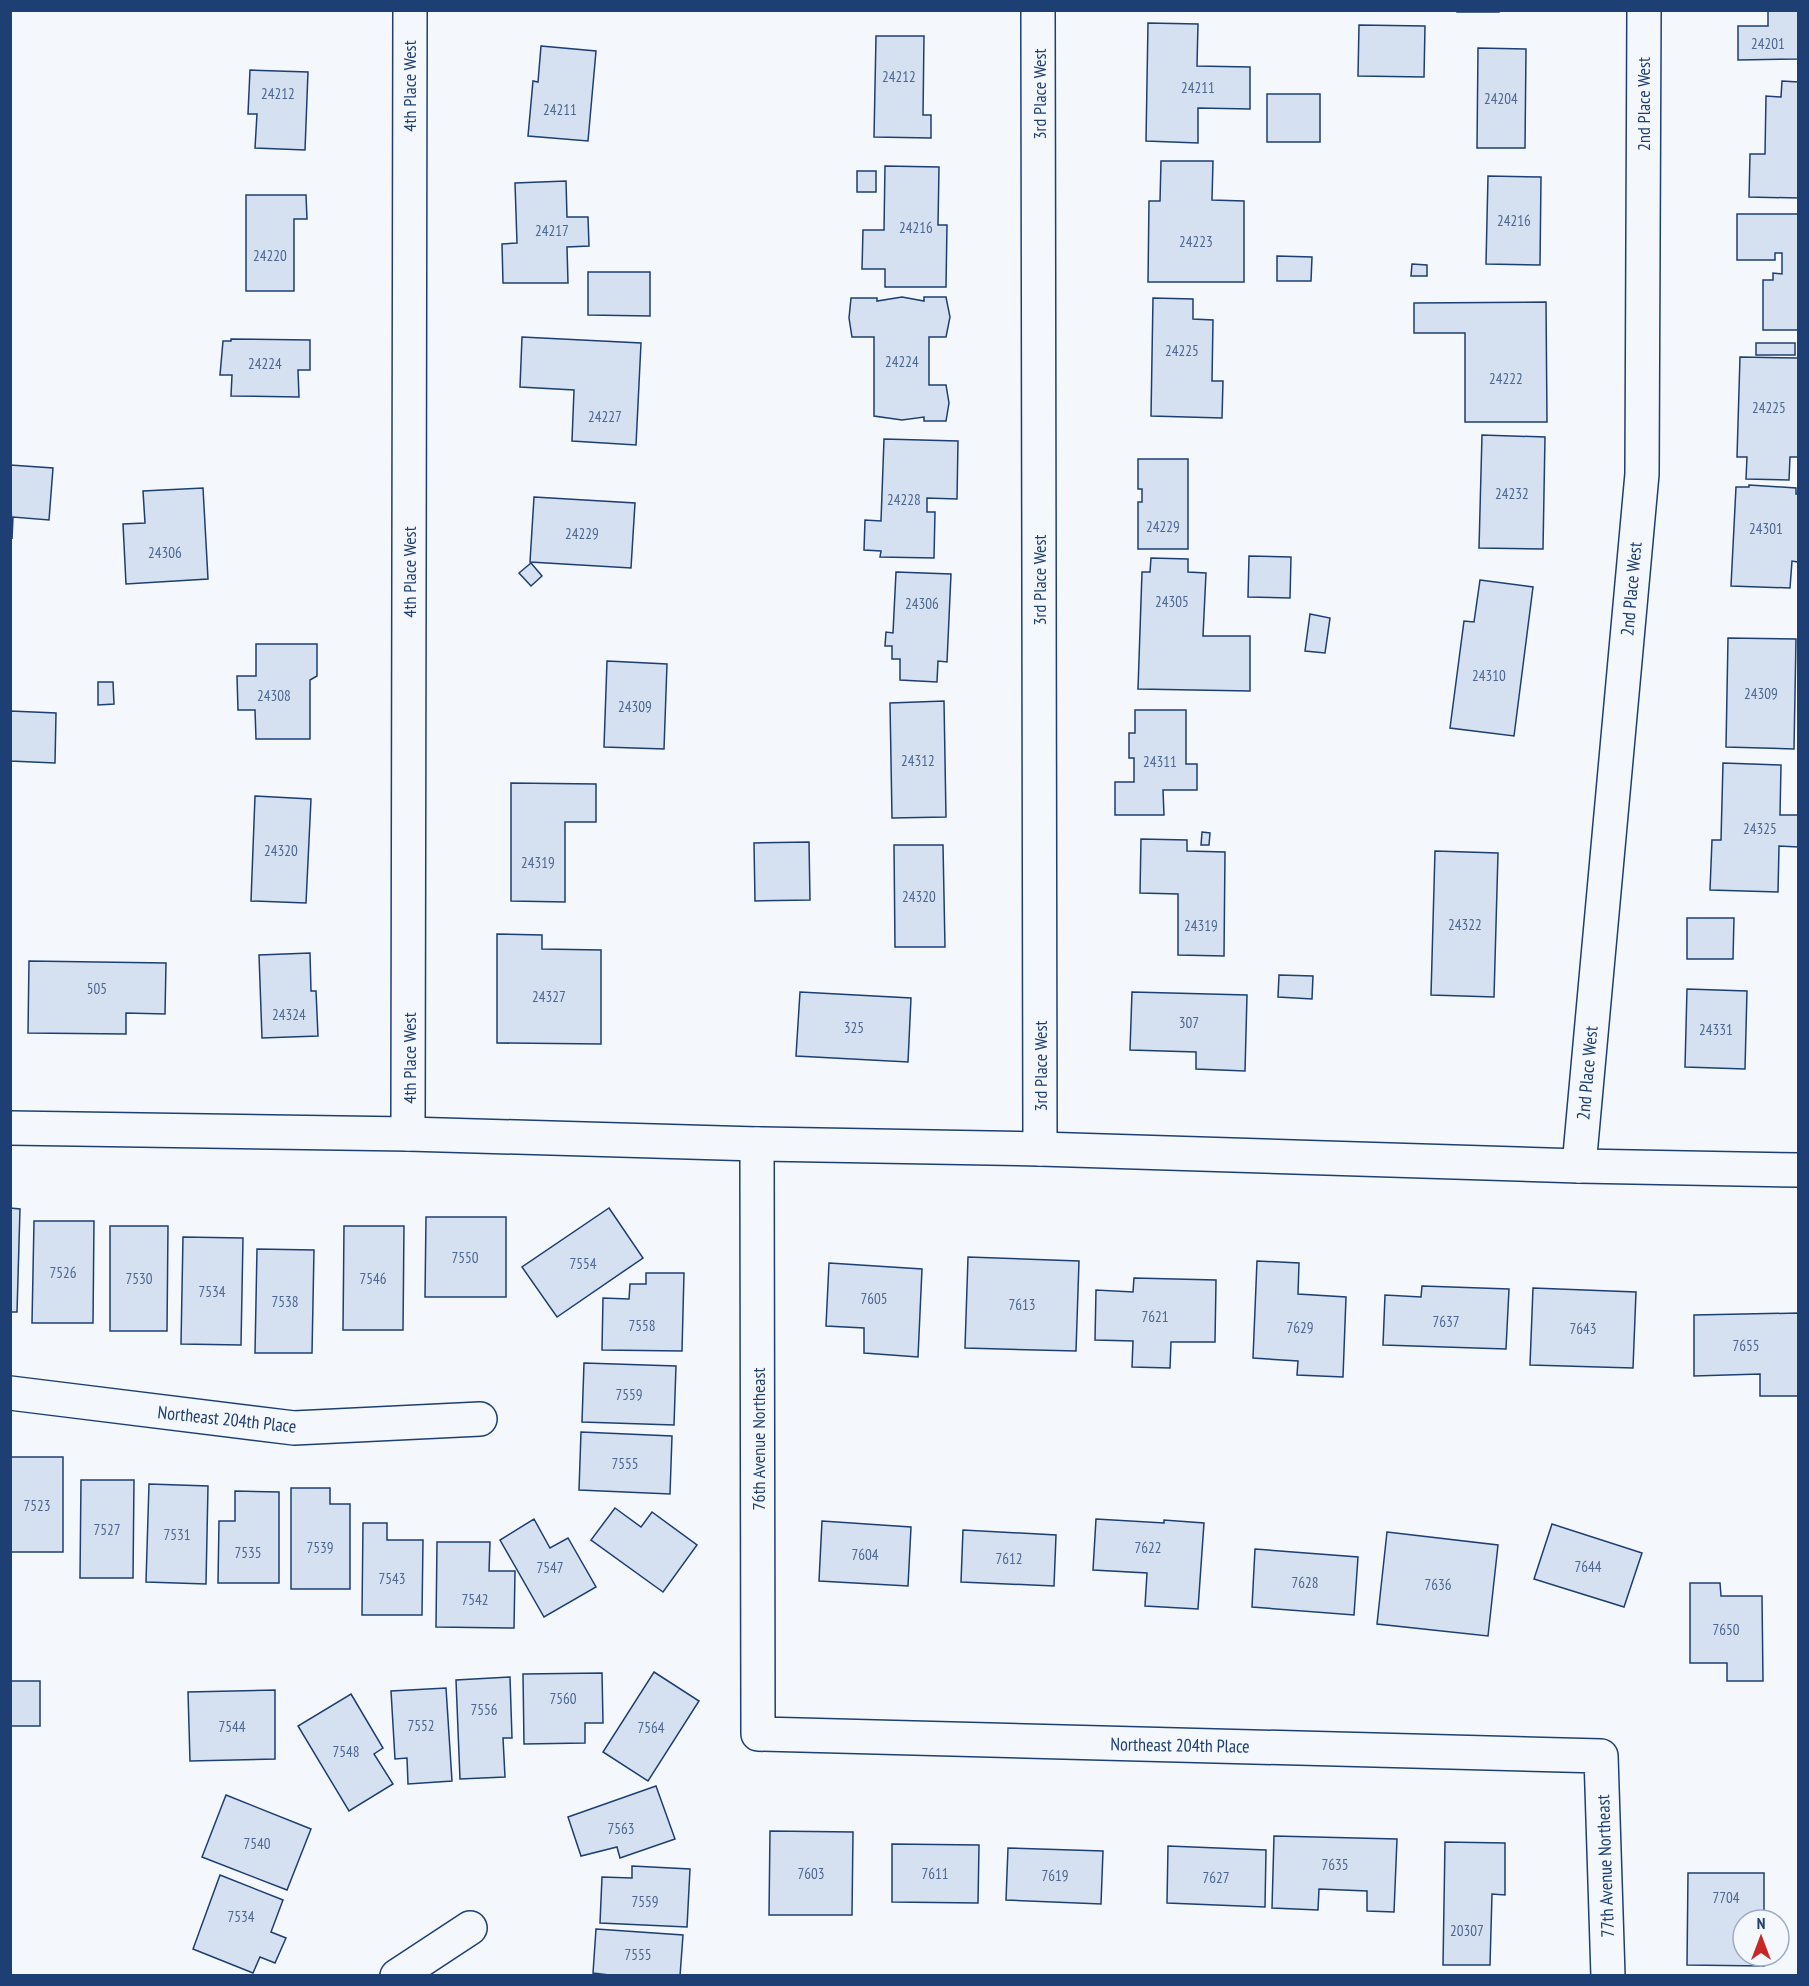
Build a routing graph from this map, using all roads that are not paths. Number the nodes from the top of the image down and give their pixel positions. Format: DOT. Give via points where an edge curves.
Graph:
graph roads {
  1 [pos="410,10"];
  2 [pos="1038,10"];
  3 [pos="1644,10"];
  4 [pos="10,1128"];
  5 [pos="408,1134"];
  6 [pos="757,1144"];
  7 [pos="1040,1149"];
  8 [pos="1579,1166"];
  9 [pos="1798,1170"];
  10 [pos="10,1393"];
  11 [pos="480,1419"];
  12 [pos="759,1734"];
  13 [pos="1601,1756"];
  14 [pos="470,1928"];
  15 [pos="397,1976"];
  16 [pos="1608,1976"];
  1 -- 5 [label="street, 4th Place West"];
  2 -- 7 [label="street, 3rd Place West"];
  3 -- 8 [label="street, 2nd Place West" via="1642,474"];
  4 -- 5 [label="street"];
  5 -- 6 [label="street"];
  6 -- 7 [label="street"];
  6 -- 12 [label="street, 76th Avenue Northeast"];
  7 -- 8 [label="street"];
  8 -- 9 [label="street"];
  10 -- 11 [label="street, Northeast 204th Place" via="294,1428"];
  12 -- 13 [label="street, Northeast 204th Place"];
  13 -- 16 [label="street, 77th Avenue Northeast"];
  14 -- 15 [label="street"];
}
